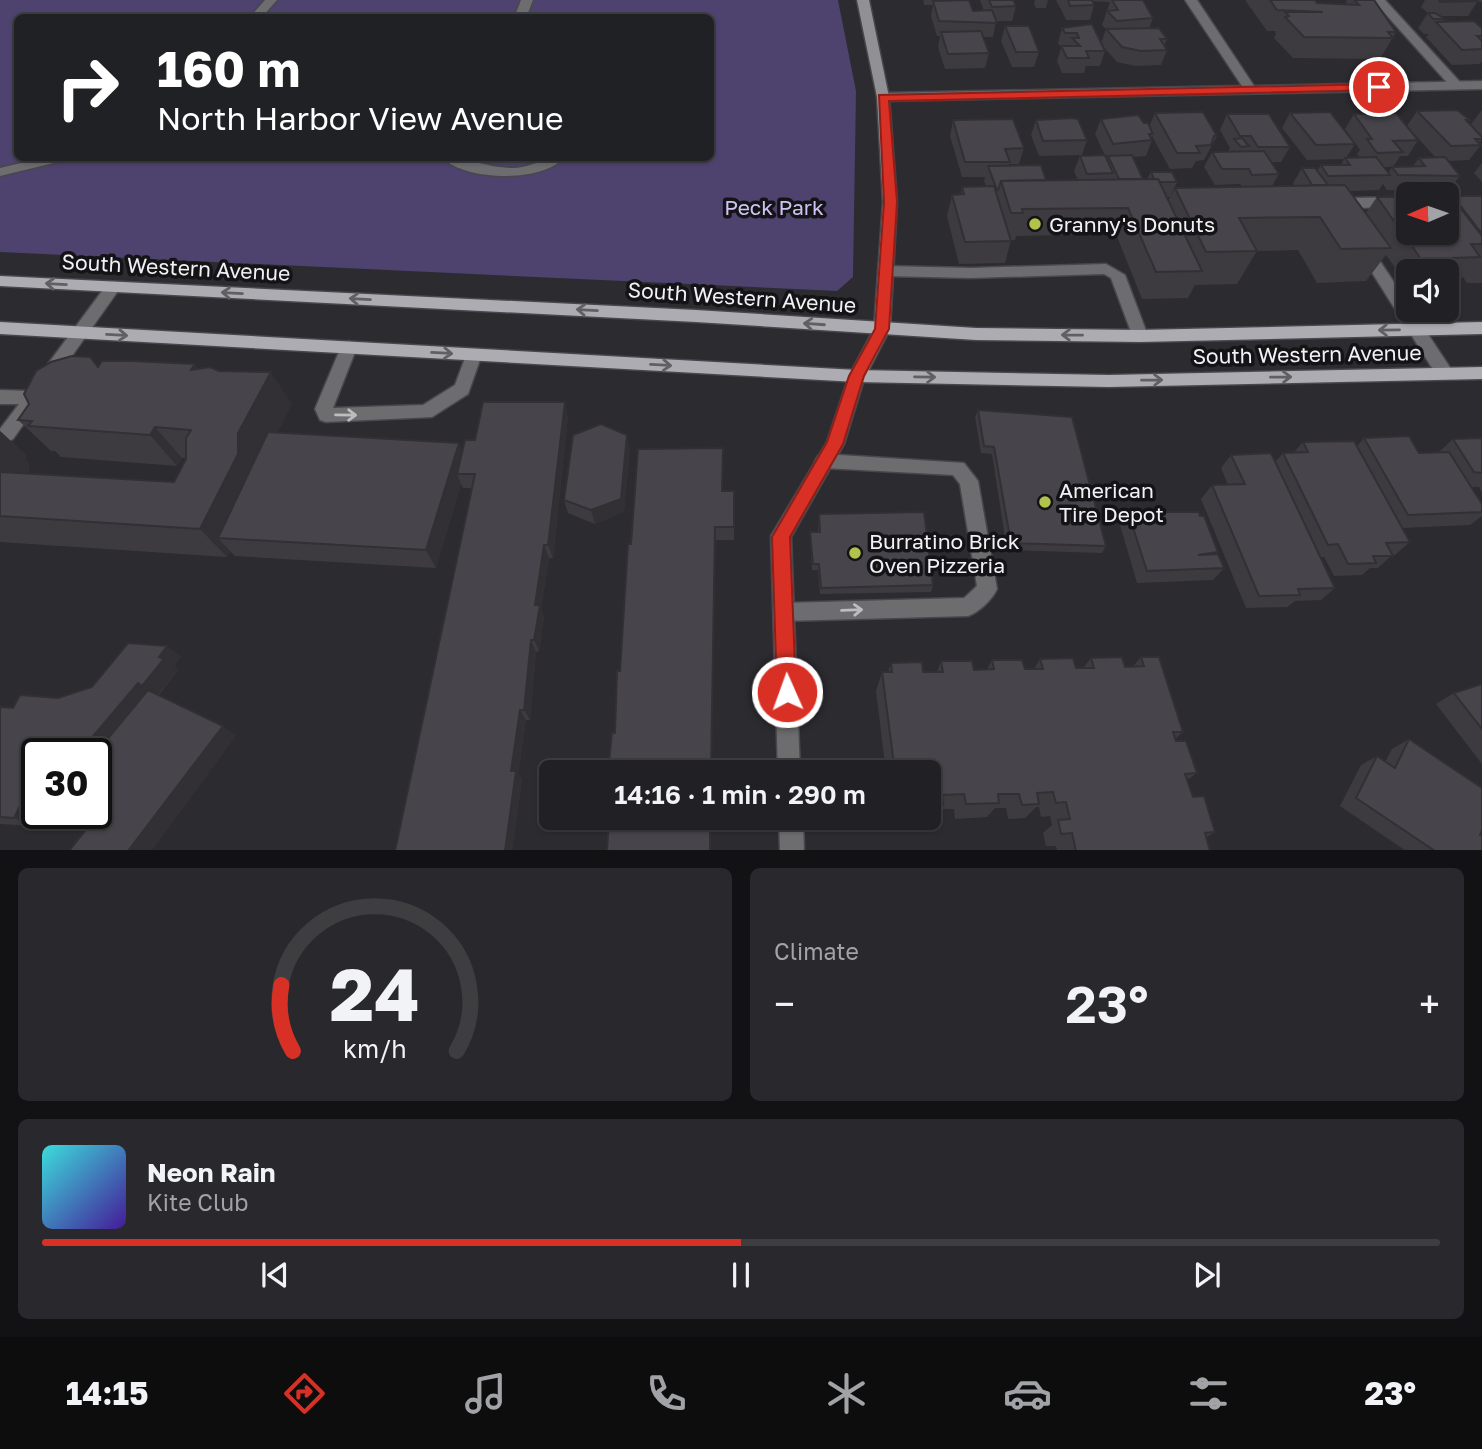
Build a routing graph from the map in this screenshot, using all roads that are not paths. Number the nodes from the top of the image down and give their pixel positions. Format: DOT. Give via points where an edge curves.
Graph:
graph roads {
  1 [pos="863,0"];
  2 [pos="1191,0"];
  3 [pos="1379,0"];
  4 [pos="1456,85"];
  5 [pos="1482,85"];
  6 [pos="1251,90"];
  7 [pos="883,97"];
  8 [pos="45,161"];
  9 [pos="459,161"];
  10 [pos="552,161"];
  11 [pos="0,172"];
  12 [pos="1396,202"];
  13 [pos="886,271"];
  14 [pos="0,281"];
  15 [pos="113,287"];
  16 [pos="0,328"];
  17 [pos="1482,328"];
  18 [pos="882,329"];
  19 [pos="1419,329"];
  20 [pos="81,333"];
  21 [pos="1140,336"];
  22 [pos="349,347"];
  23 [pos="474,354"];
  24 [pos="1482,373"];
  25 [pos="1445,374"];
  26 [pos="857,376"];
  27 [pos="0,397"];
  28 [pos="33,398"];
  29 [pos="4,436"];
  30 [pos="824,461"];
  31 [pos="784,612"];
  32 [pos="789,760"];
  33 [pos="791,830"];
  34 [pos="792,850"];
  1 -- 7 [label="main road"];
  2 -- 6 [label="street"];
  3 -- 4 [label="street"];
  4 -- 5 [label="street"];
  4 -- 6 [label="street"];
  6 -- 7 [label="street"];
  7 -- 13 [label="main road" via="890,202"];
  8 -- 11 [label="street"];
  9 -- 10 [label="street" via="500,174"];
  12 -- 19 [label="street" via="1350,203 1341,208 1341,215"];
  13 -- 18 [label="main road"];
  13 -- 21 [label="street" via="971,274 1106,269 1117,275"];
  15 -- 14 [label="main road, South Western Avenue, one-way"];
  18 -- 15 [label="main road, South Western Avenue, one-way"];
  15 -- 20 [label="street"];
  16 -- 20 [label="main road, South Western Avenue"];
  17 -- 19 [label="main road, South Western Avenue"];
  21 -- 18 [label="main road, South Western Avenue, one-way"];
  18 -- 26 [label="main road"];
  19 -- 21 [label="main road, South Western Avenue, one-way"];
  19 -- 25 [label="street"];
  20 -- 22 [label="main road, South Western Avenue, one-way"];
  20 -- 28 [label="street"];
  22 -- 23 [label="main road, South Western Avenue, one-way"];
  22 -- 23 [label="street, one-way" via="324,409 326,415 426,412 462,389"];
  23 -- 26 [label="main road, South Western Avenue, one-way"];
  24 -- 25 [label="main road, South Western Avenue"];
  26 -- 25 [label="main road, South Western Avenue, one-way" via="1109,381"];
  26 -- 30 [label="street" via="835,444"];
  27 -- 28 [label="street"];
  28 -- 29 [label="street"];
  30 -- 31 [label="street" via="781,537"];
  31 -- 30 [label="street, one-way" via="968,607 988,589 969,481 958,468"];
  31 -- 32 [label="street"];
  33 -- 34 [label="street"];
}
